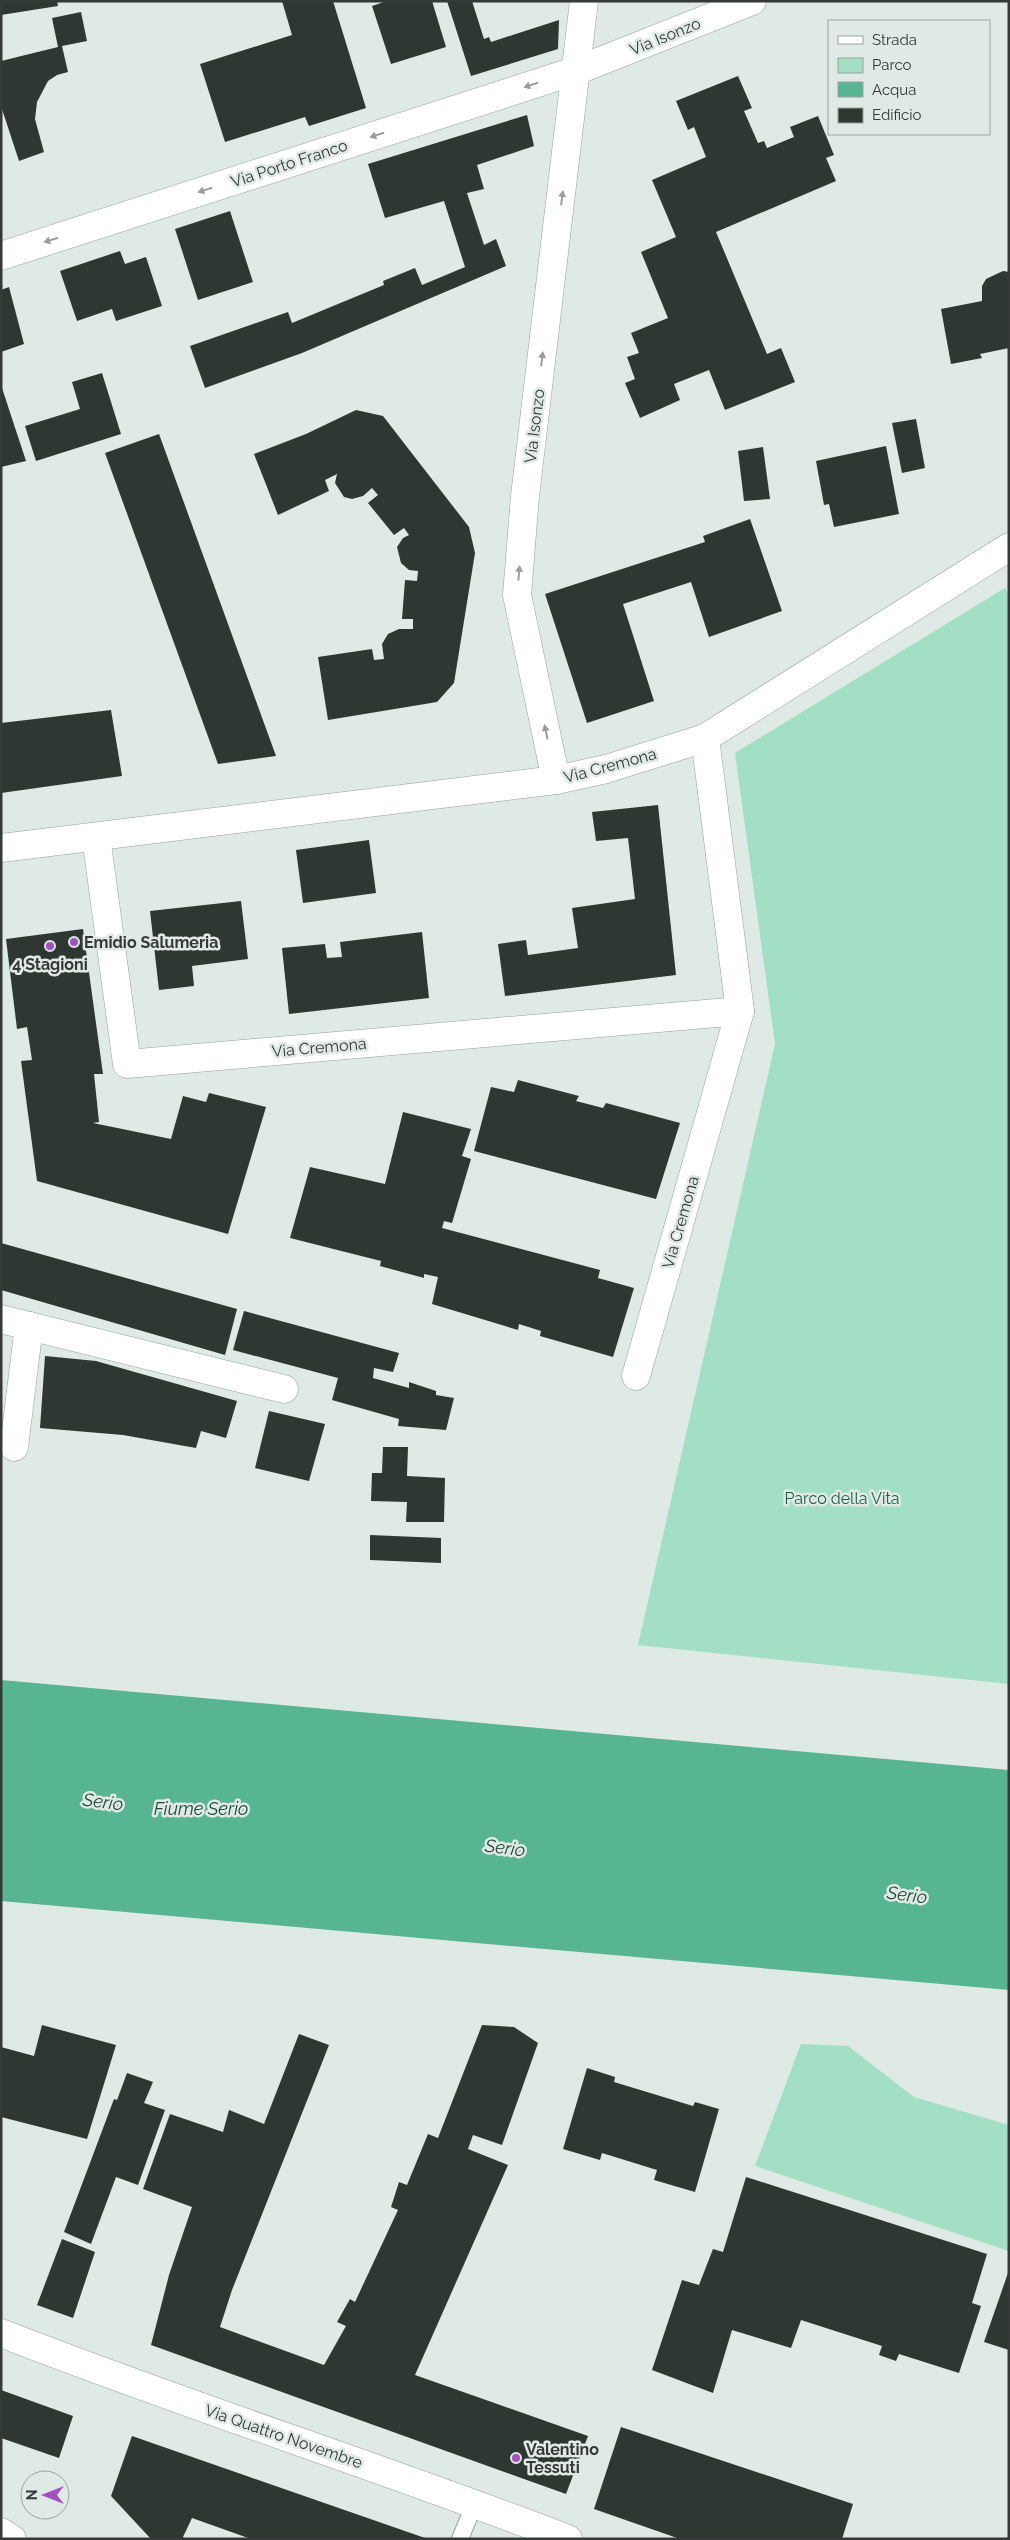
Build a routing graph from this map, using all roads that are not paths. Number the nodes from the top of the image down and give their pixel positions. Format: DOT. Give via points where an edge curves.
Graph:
graph roads {
  1 [pos="584,1"];
  2 [pos="752,1"];
  3 [pos="578,70"];
  4 [pos="1,256"];
  5 [pos="1009,547"];
  6 [pos="705,738"];
  7 [pos="556,780"];
  8 [pos="96,837"];
  9 [pos="1,848"];
  10 [pos="740,1011"];
  11 [pos="1,1319"];
  12 [pos="29,1326"];
  13 [pos="636,1376"];
  14 [pos="284,1389"];
  15 [pos="14,1447"];
  16 [pos="1,2333"];
  17 [pos="475,2503"];
  18 [pos="1,2532"];
  19 [pos="12,2539"];
  20 [pos="460,2539"];
  21 [pos="568,2539"];
  1 -- 3 [label="street, Via Isonzo"];
  2 -- 3 [label="street, Via Isonzo"];
  3 -- 4 [label="street, Via Porto Franco, one-way"];
  7 -- 3 [label="street, Via Isonzo, one-way" via="517,595 526,486"];
  5 -- 6 [label="street, Via Cremona"];
  6 -- 7 [label="street, Via Cremona" via="606,769"];
  6 -- 10 [label="street, Via Cremona"];
  7 -- 8 [label="street, Via Cremona"];
  8 -- 9 [label="street, Via Cremona"];
  8 -- 10 [label="street, Via Cremona" via="127,1064"];
  10 -- 13 [label="street, Via Cremona"];
  11 -- 12 [label="street"];
  12 -- 14 [label="street"];
  12 -- 15 [label="street"];
  16 -- 17 [label="street, Via Quattro Novembre" via="109,2375"];
  17 -- 20 [label="lane"];
  17 -- 21 [label="street, Via Quattro Novembre"];
  18 -- 19 [label="street"];
}
